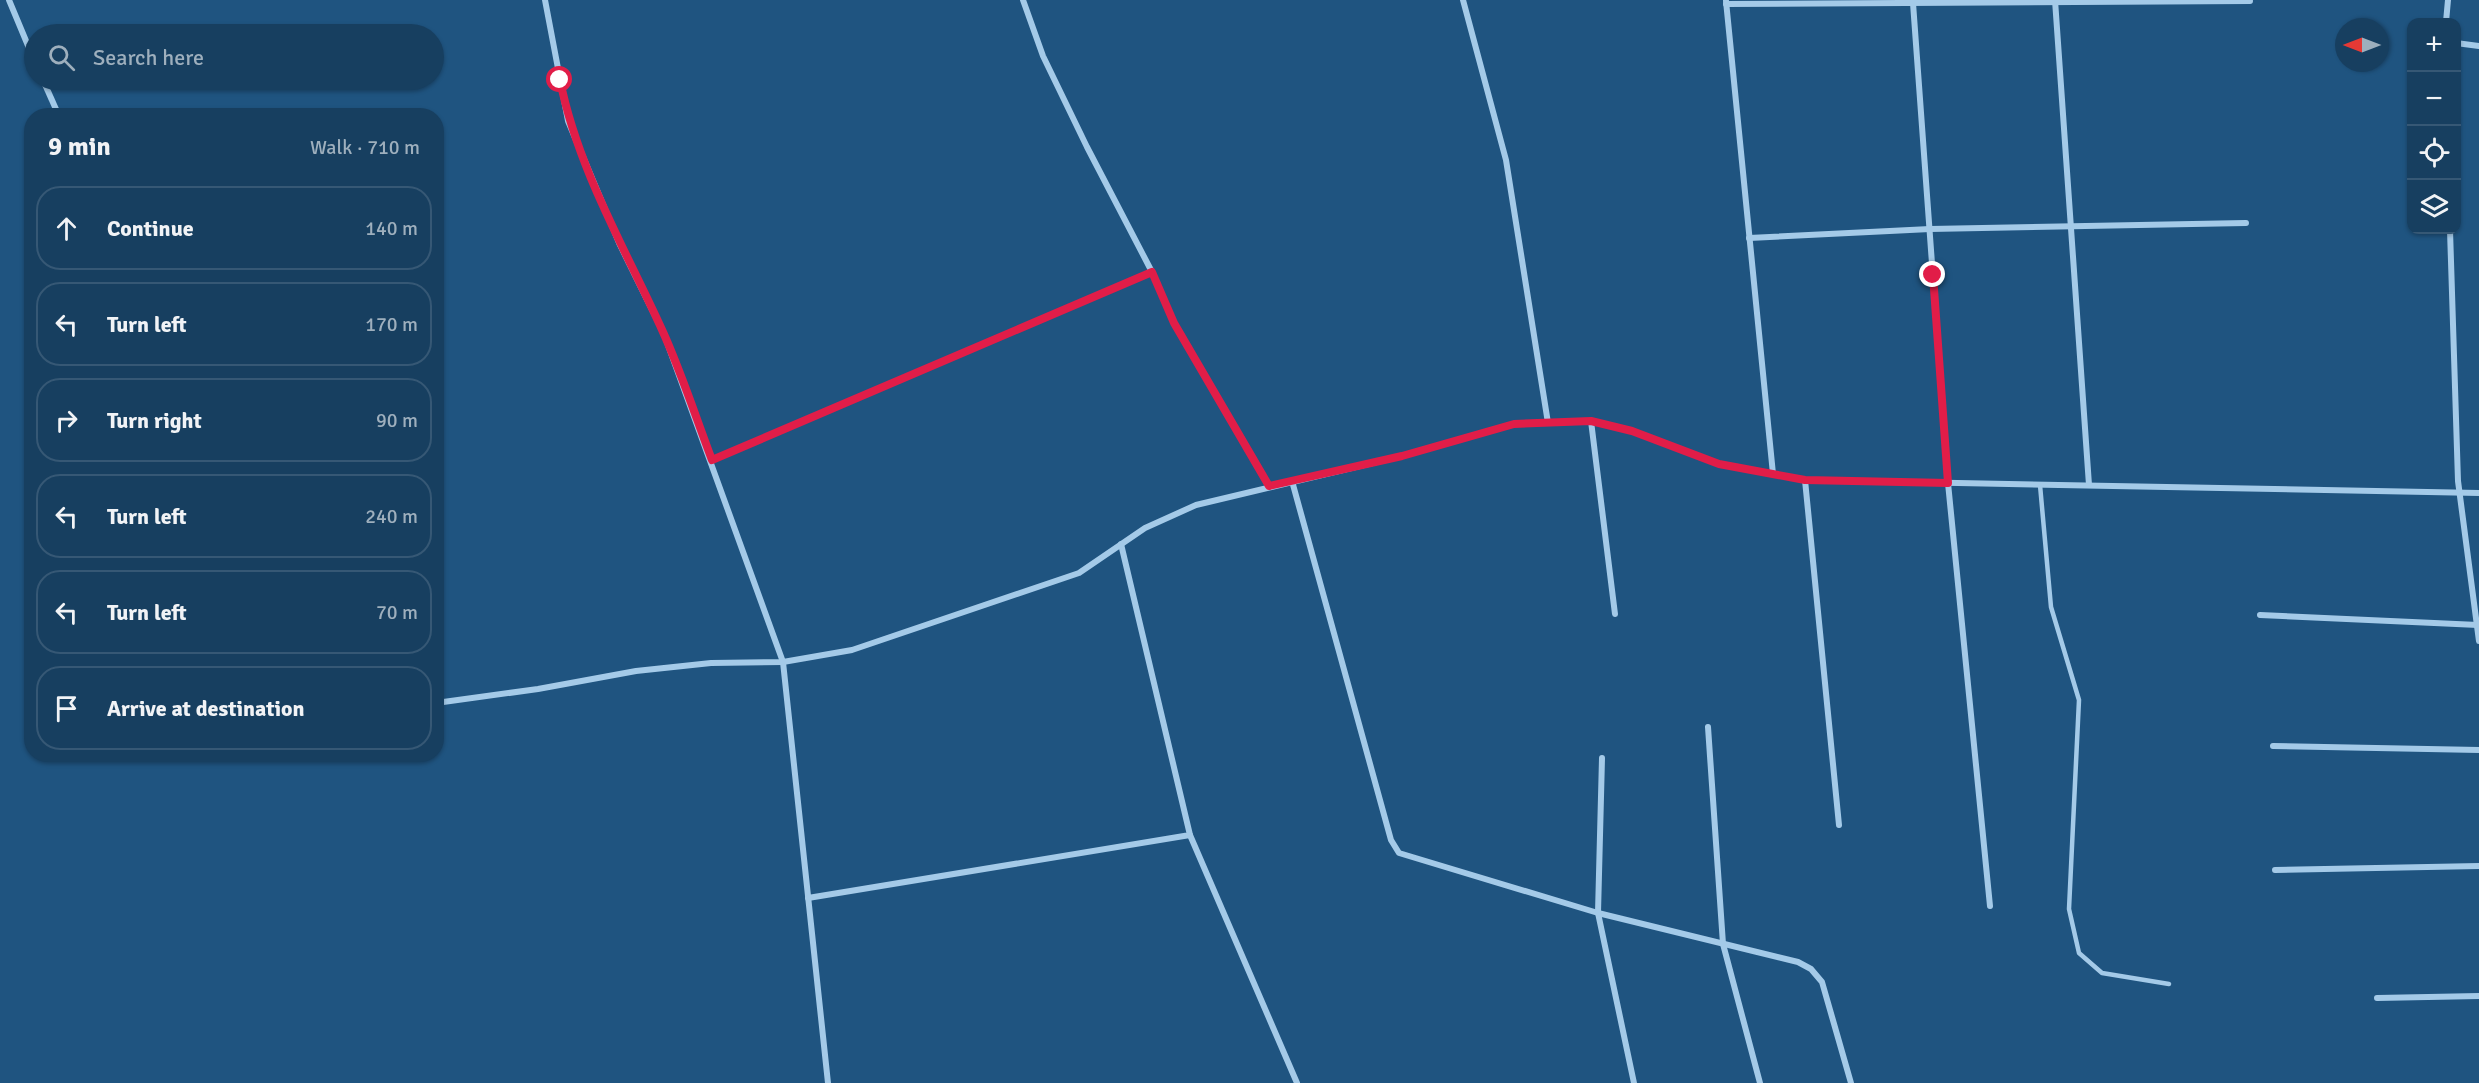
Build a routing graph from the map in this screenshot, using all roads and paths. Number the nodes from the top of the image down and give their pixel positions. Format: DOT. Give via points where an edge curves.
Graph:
graph roads {
  1 [pos="9,0"];
  2 [pos="544,0"];
  3 [pos="1023,0"];
  4 [pos="1463,0"];
  5 [pos="2448,0"];
  6 [pos="2055,1"];
  7 [pos="2250,1"];
  8 [pos="1726,2"];
  9 [pos="1913,3"];
  10 [pos="2446,18"];
  11 [pos="24,36"];
  12 [pos="2461,44"];
  13 [pos="2479,46"];
  14 [pos="47,90"];
  15 [pos="55,108"];
  16 [pos="2246,223"];
  17 [pos="2071,224"];
  18 [pos="1930,229"];
  19 [pos="2450,234"];
  20 [pos="1749,238"];
  21 [pos="1152,272"];
  22 [pos="1591,421"];
  23 [pos="1548,423"];
  24 [pos="712,460"];
  25 [pos="1773,474"];
  26 [pos="1805,480"];
  27 [pos="1292,481"];
  28 [pos="1948,483"];
  29 [pos="2040,485"];
  30 [pos="1269,486"];
  31 [pos="2089,486"];
  32 [pos="2460,493"];
  33 [pos="2479,493"];
  34 [pos="1121,544"];
  35 [pos="1614,614"];
  36 [pos="2260,615"];
  37 [pos="2478,625"];
  38 [pos="2479,641"];
  39 [pos="783,662"];
  40 [pos="444,702"];
  41 [pos="1708,727"];
  42 [pos="2273,746"];
  43 [pos="2479,750"];
  44 [pos="1602,758"];
  45 [pos="1839,825"];
  46 [pos="1190,835"];
  47 [pos="2479,866"];
  48 [pos="2275,870"];
  49 [pos="808,898"];
  50 [pos="1990,906"];
  51 [pos="1598,913"];
  52 [pos="1723,944"];
  53 [pos="2169,984"];
  54 [pos="2479,996"];
  55 [pos="2377,998"];
  56 [pos="828,1083"];
  57 [pos="1297,1083"];
  58 [pos="1634,1083"];
  59 [pos="1760,1083"];
  60 [pos="1851,1083"];
  1 -- 11 [label="street"];
  2 -- 24 [label="street" via="568,121 620,245 664,334"];
  3 -- 21 [label="street" via="1053,76"];
  4 -- 23 [label="street" via="1506,160"];
  5 -- 10 [label="street"];
  6 -- 7 [label="street"];
  6 -- 9 [label="street"];
  6 -- 17 [label="street"];
  8 -- 9 [label="street"];
  8 -- 20 [label="street"];
  9 -- 18 [label="street"];
  12 -- 13 [label="street"];
  14 -- 15 [label="street"];
  16 -- 17 [label="street"];
  17 -- 18 [label="street"];
  17 -- 31 [label="street"];
  18 -- 20 [label="street"];
  18 -- 28 [label="street"];
  19 -- 32 [label="street"];
  20 -- 25 [label="street"];
  21 -- 24 [label="street"];
  21 -- 30 [label="street" via="1174,323"];
  22 -- 23 [label="street"];
  22 -- 25 [label="street" via="1632,431 1719,464"];
  22 -- 35 [label="street"];
  23 -- 27 [label="street" via="1514,424 1402,456"];
  24 -- 39 [label="street"];
  25 -- 26 [label="street"];
  26 -- 28 [label="street"];
  26 -- 45 [label="street"];
  27 -- 30 [label="street"];
  27 -- 51 [label="street" via="1391,840 1399,853"];
  28 -- 29 [label="street"];
  28 -- 50 [label="street"];
  29 -- 31 [label="street"];
  29 -- 53 [label="lane" via="2051,607 2079,700 2069,909 2079,953 2102,973"];
  30 -- 34 [label="street" via="1196,505 1145,528"];
  31 -- 32 [label="street"];
  32 -- 33 [label="street"];
  32 -- 37 [label="street"];
  34 -- 39 [label="street" via="1079,573 852,650"];
  34 -- 46 [label="street"];
  36 -- 37 [label="street"];
  37 -- 38 [label="street"];
  39 -- 40 [label="street" via="711,663 636,671"];
  39 -- 49 [label="street"];
  41 -- 52 [label="street"];
  42 -- 43 [label="street"];
  44 -- 51 [label="street"];
  46 -- 49 [label="street"];
  46 -- 57 [label="street"];
  47 -- 48 [label="street"];
  49 -- 56 [label="street"];
  51 -- 52 [label="street"];
  51 -- 58 [label="street"];
  52 -- 59 [label="street"];
  52 -- 60 [label="street" via="1798,962 1811,969 1822,982"];
  54 -- 55 [label="street"];
}
